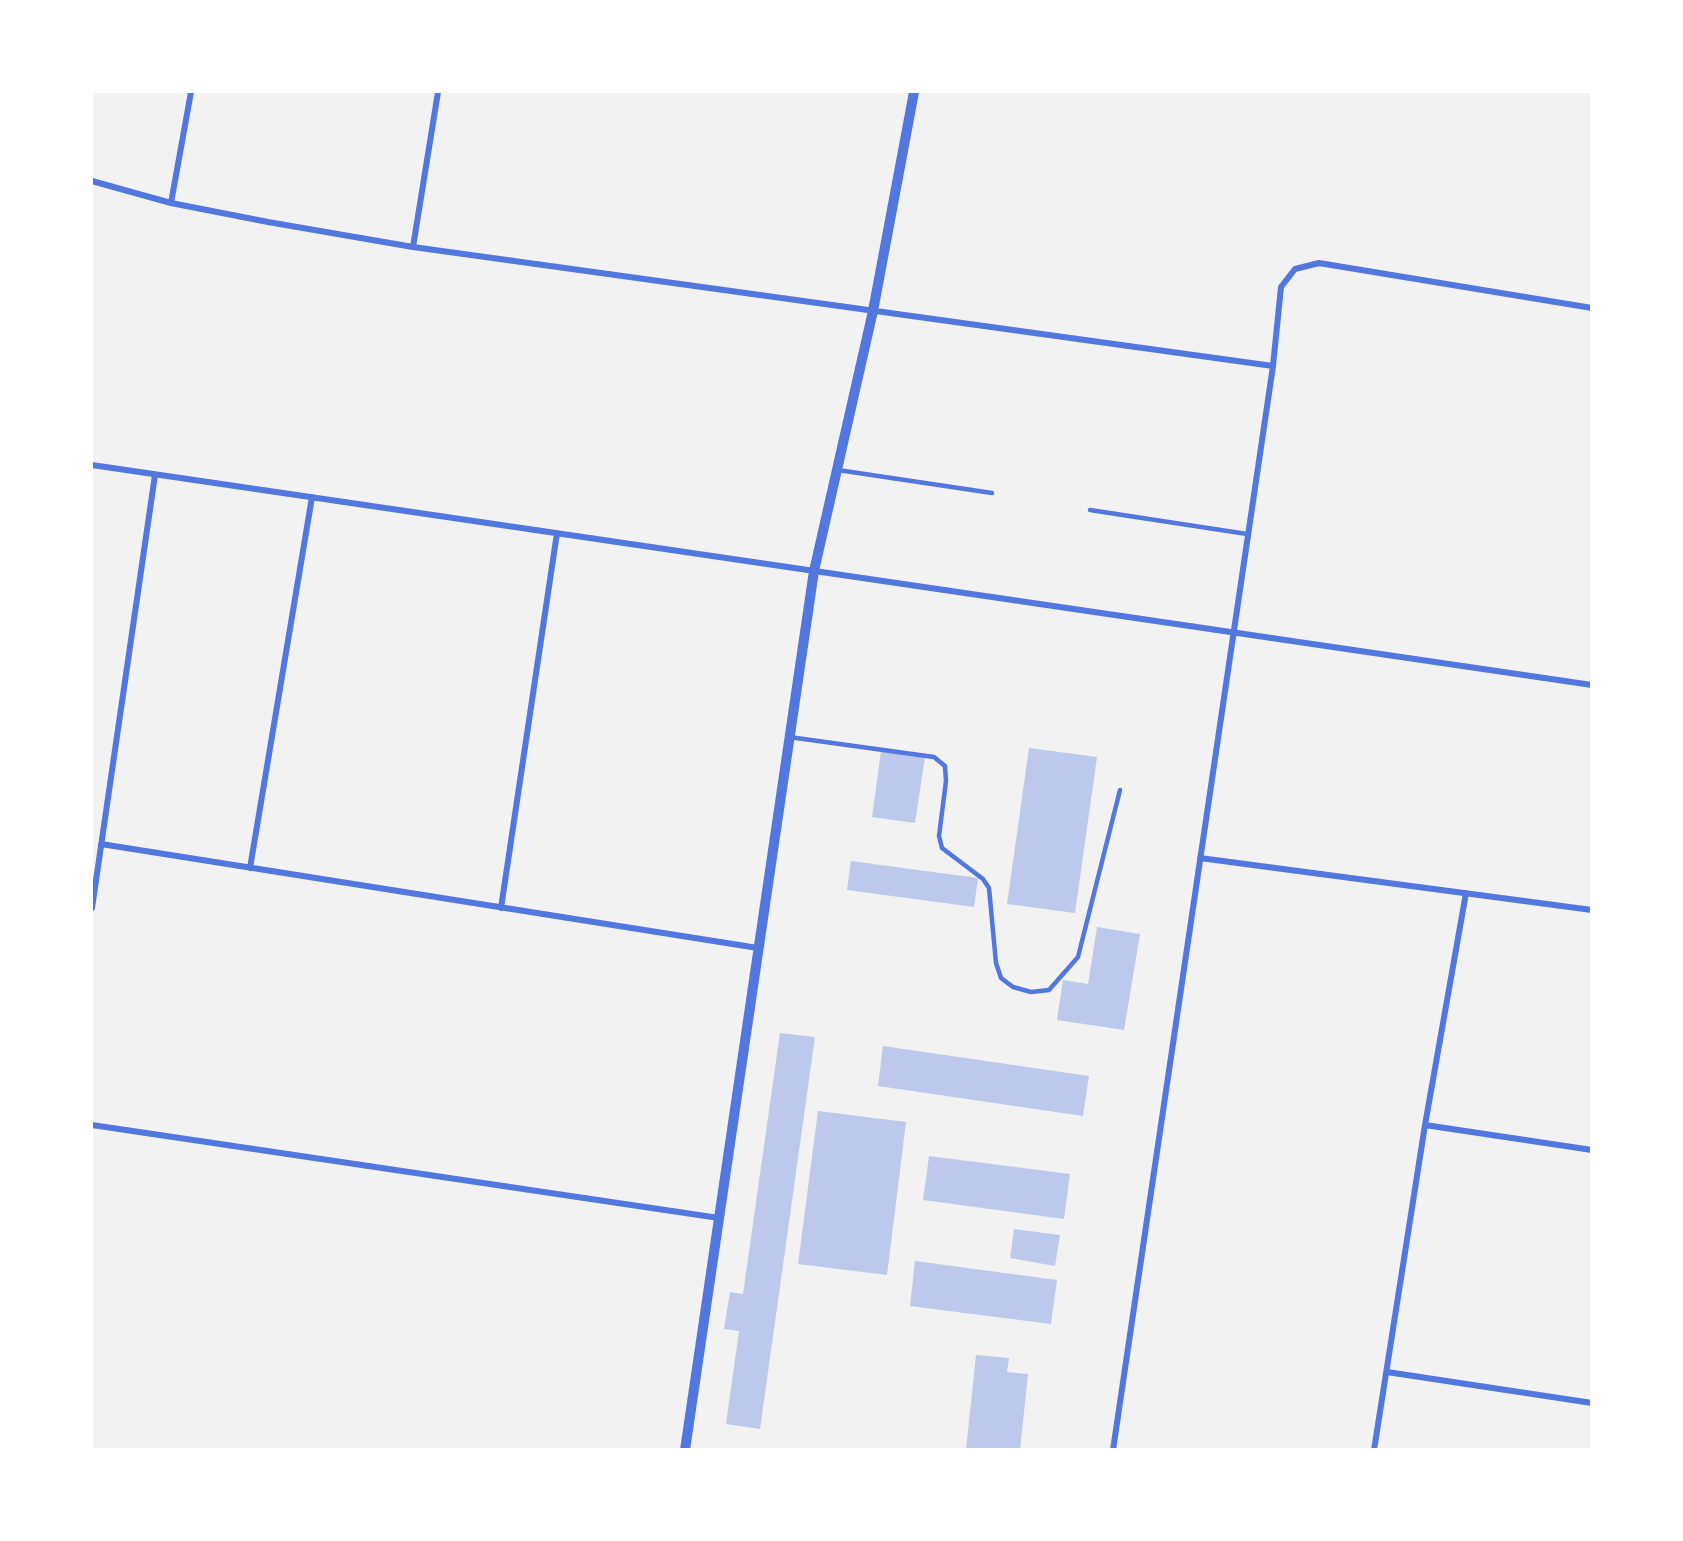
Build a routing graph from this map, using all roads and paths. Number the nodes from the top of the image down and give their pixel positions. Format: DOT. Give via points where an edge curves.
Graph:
graph roads {
  1 [pos="191,92"];
  2 [pos="438,92"];
  3 [pos="914,92"];
  4 [pos="92,181"];
  5 [pos="171,203"];
  6 [pos="413,247"];
  7 [pos="1592,308"];
  8 [pos="873,311"];
  9 [pos="1273,366"];
  10 [pos="92,465"];
  11 [pos="835,470"];
  12 [pos="155,475"];
  13 [pos="992,493"];
  14 [pos="312,497"];
  15 [pos="1090,510"];
  16 [pos="557,533"];
  17 [pos="1247,534"];
  18 [pos="814,571"];
  19 [pos="1234,632"];
  20 [pos="1592,685"];
  21 [pos="789,737"];
  22 [pos="1120,790"];
  23 [pos="101,844"];
  24 [pos="1200,858"];
  25 [pos="250,868"];
  26 [pos="1466,893"];
  27 [pos="92,908"];
  28 [pos="501,908"];
  29 [pos="1592,910"];
  30 [pos="758,948"];
  31 [pos="92,1125"];
  32 [pos="1425,1125"];
  33 [pos="1592,1150"];
  34 [pos="719,1218"];
  35 [pos="1387,1372"];
  36 [pos="1592,1403"];
  37 [pos="686,1449"];
  38 [pos="1113,1449"];
  39 [pos="1374,1449"];
  1 -- 5 [label="street"];
  2 -- 6 [label="street"];
  3 -- 8 [label="street"];
  4 -- 5 [label="street"];
  5 -- 6 [label="street"];
  6 -- 8 [label="street"];
  7 -- 9 [label="street" via="1319,262 1295,269 1281,287"];
  8 -- 9 [label="street"];
  8 -- 11 [label="street"];
  9 -- 17 [label="street"];
  10 -- 12 [label="street"];
  11 -- 13 [label="lane"];
  11 -- 18 [label="street"];
  12 -- 14 [label="street"];
  12 -- 23 [label="street"];
  14 -- 16 [label="street"];
  14 -- 25 [label="street"];
  15 -- 17 [label="lane"];
  16 -- 18 [label="street"];
  16 -- 28 [label="street"];
  17 -- 19 [label="street"];
  18 -- 19 [label="street"];
  18 -- 21 [label="street"];
  19 -- 20 [label="street"];
  19 -- 24 [label="street"];
  21 -- 22 [label="lane" via="934,757 945,766 939,836 942,848 983,879 988,888 1001,978 1013,987 1031,992 1049,990 1078,957 1084,944"];
  21 -- 30 [label="street"];
  23 -- 25 [label="street"];
  23 -- 27 [label="street"];
  24 -- 26 [label="street"];
  24 -- 38 [label="street"];
  25 -- 28 [label="street"];
  26 -- 29 [label="street"];
  26 -- 32 [label="street"];
  28 -- 30 [label="street"];
  30 -- 34 [label="street"];
  31 -- 34 [label="street"];
  32 -- 33 [label="street"];
  32 -- 35 [label="street"];
  34 -- 37 [label="street"];
  35 -- 36 [label="street"];
  35 -- 39 [label="street"];
}
